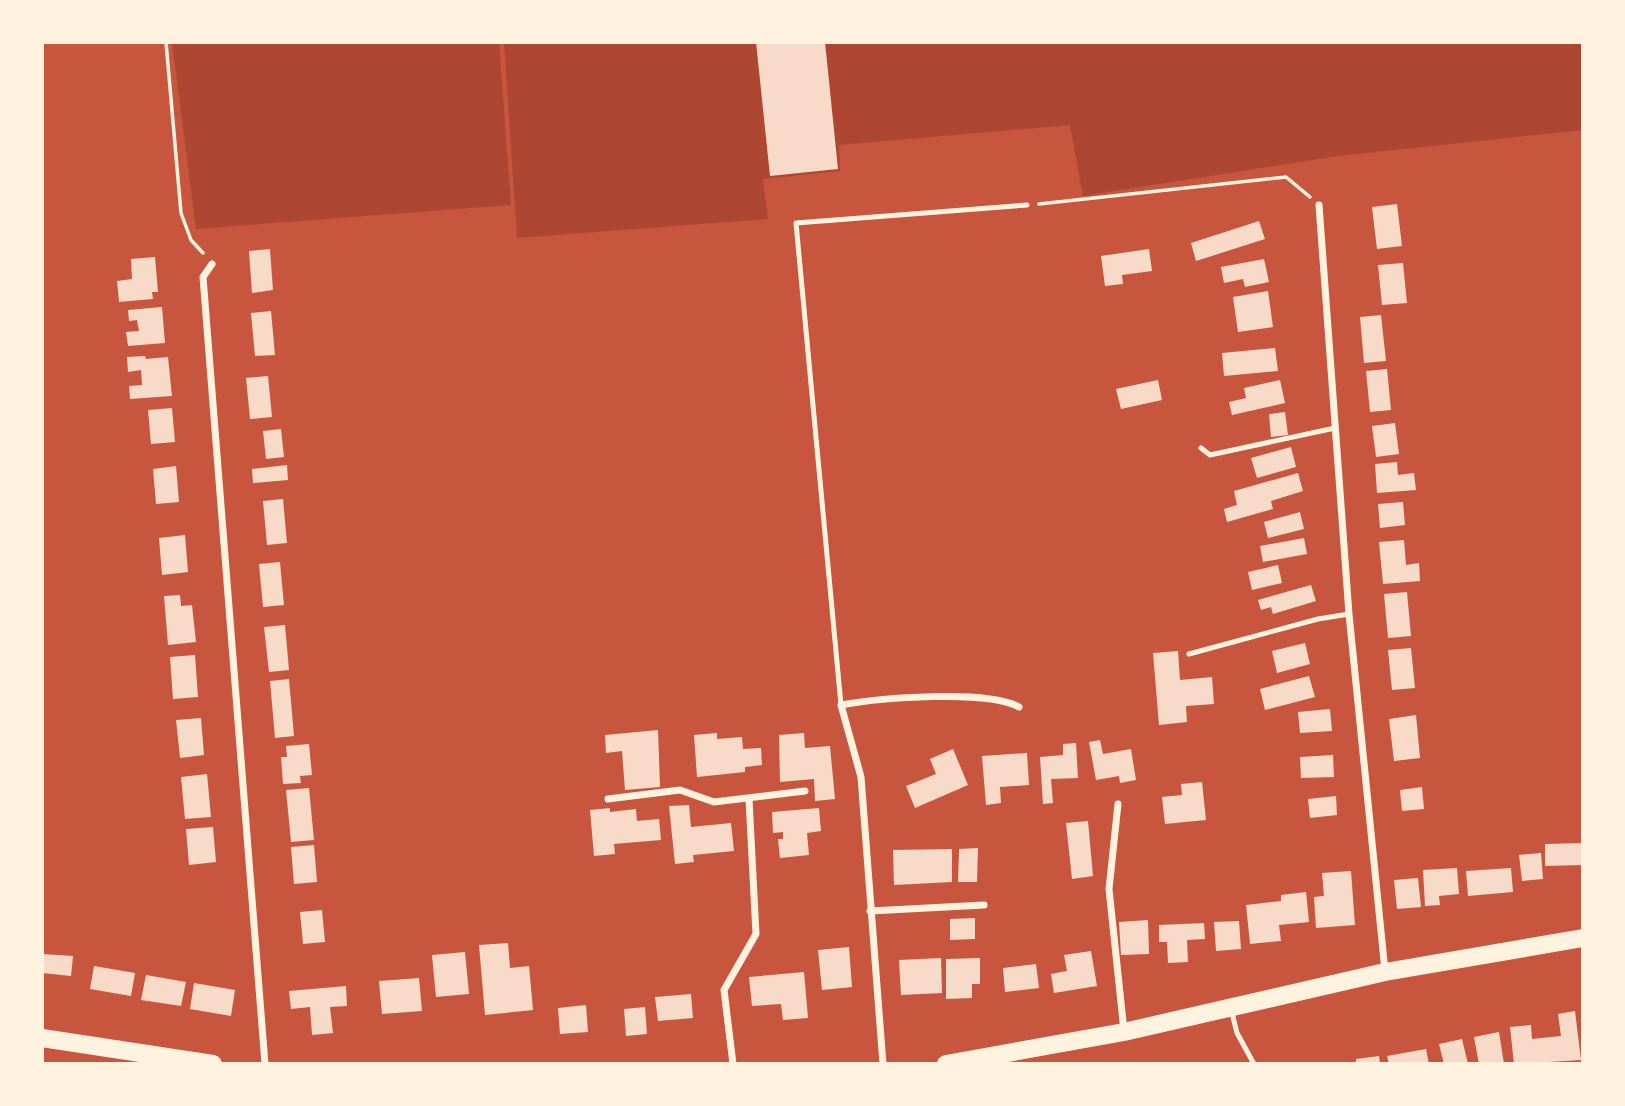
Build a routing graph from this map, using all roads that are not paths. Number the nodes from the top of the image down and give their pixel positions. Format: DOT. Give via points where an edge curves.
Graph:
graph roads {
  1 [pos="1027,205"];
  2 [pos="1320,205"];
  3 [pos="212,264"];
  4 [pos="1335,428"];
  5 [pos="1201,448"];
  6 [pos="1349,614"];
  7 [pos="1189,654"];
  8 [pos="841,705"];
  9 [pos="1019,707"];
  10 [pos="805,791"];
  11 [pos="608,799"];
  12 [pos="749,799"];
  13 [pos="1118,804"];
  14 [pos="984,905"];
  15 [pos="870,911"];
  16 [pos="1583,938"];
  17 [pos="1385,972"];
  18 [pos="1230,1008"];
  19 [pos="1124,1032"];
  20 [pos="42,1038"];
  21 [pos="213,1064"];
  22 [pos="265,1064"];
  23 [pos="733,1064"];
  24 [pos="883,1064"];
  25 [pos="946,1064"];
  26 [pos="1254,1064"];
  1 -- 8 [label="lane" via="796,223"];
  2 -- 4 [label="street"];
  3 -- 22 [label="street" via="203,277"];
  4 -- 5 [label="lane" via="1210,455"];
  4 -- 6 [label="street"];
  6 -- 7 [label="lane"];
  6 -- 17 [label="street"];
  8 -- 9 [label="street" via="904,697 987,698"];
  8 -- 15 [label="street" via="861,777"];
  10 -- 12 [label="street"];
  11 -- 12 [label="street" via="680,789 714,802"];
  12 -- 23 [label="street" via="756,934 724,990"];
  13 -- 19 [label="street" via="1109,889"];
  14 -- 15 [label="street"];
  15 -- 24 [label="street"];
  16 -- 17 [label="main road"];
  17 -- 18 [label="main road"];
  18 -- 19 [label="main road"];
  18 -- 26 [label="lane"];
  19 -- 25 [label="main road"];
  20 -- 21 [label="main road"];
}
